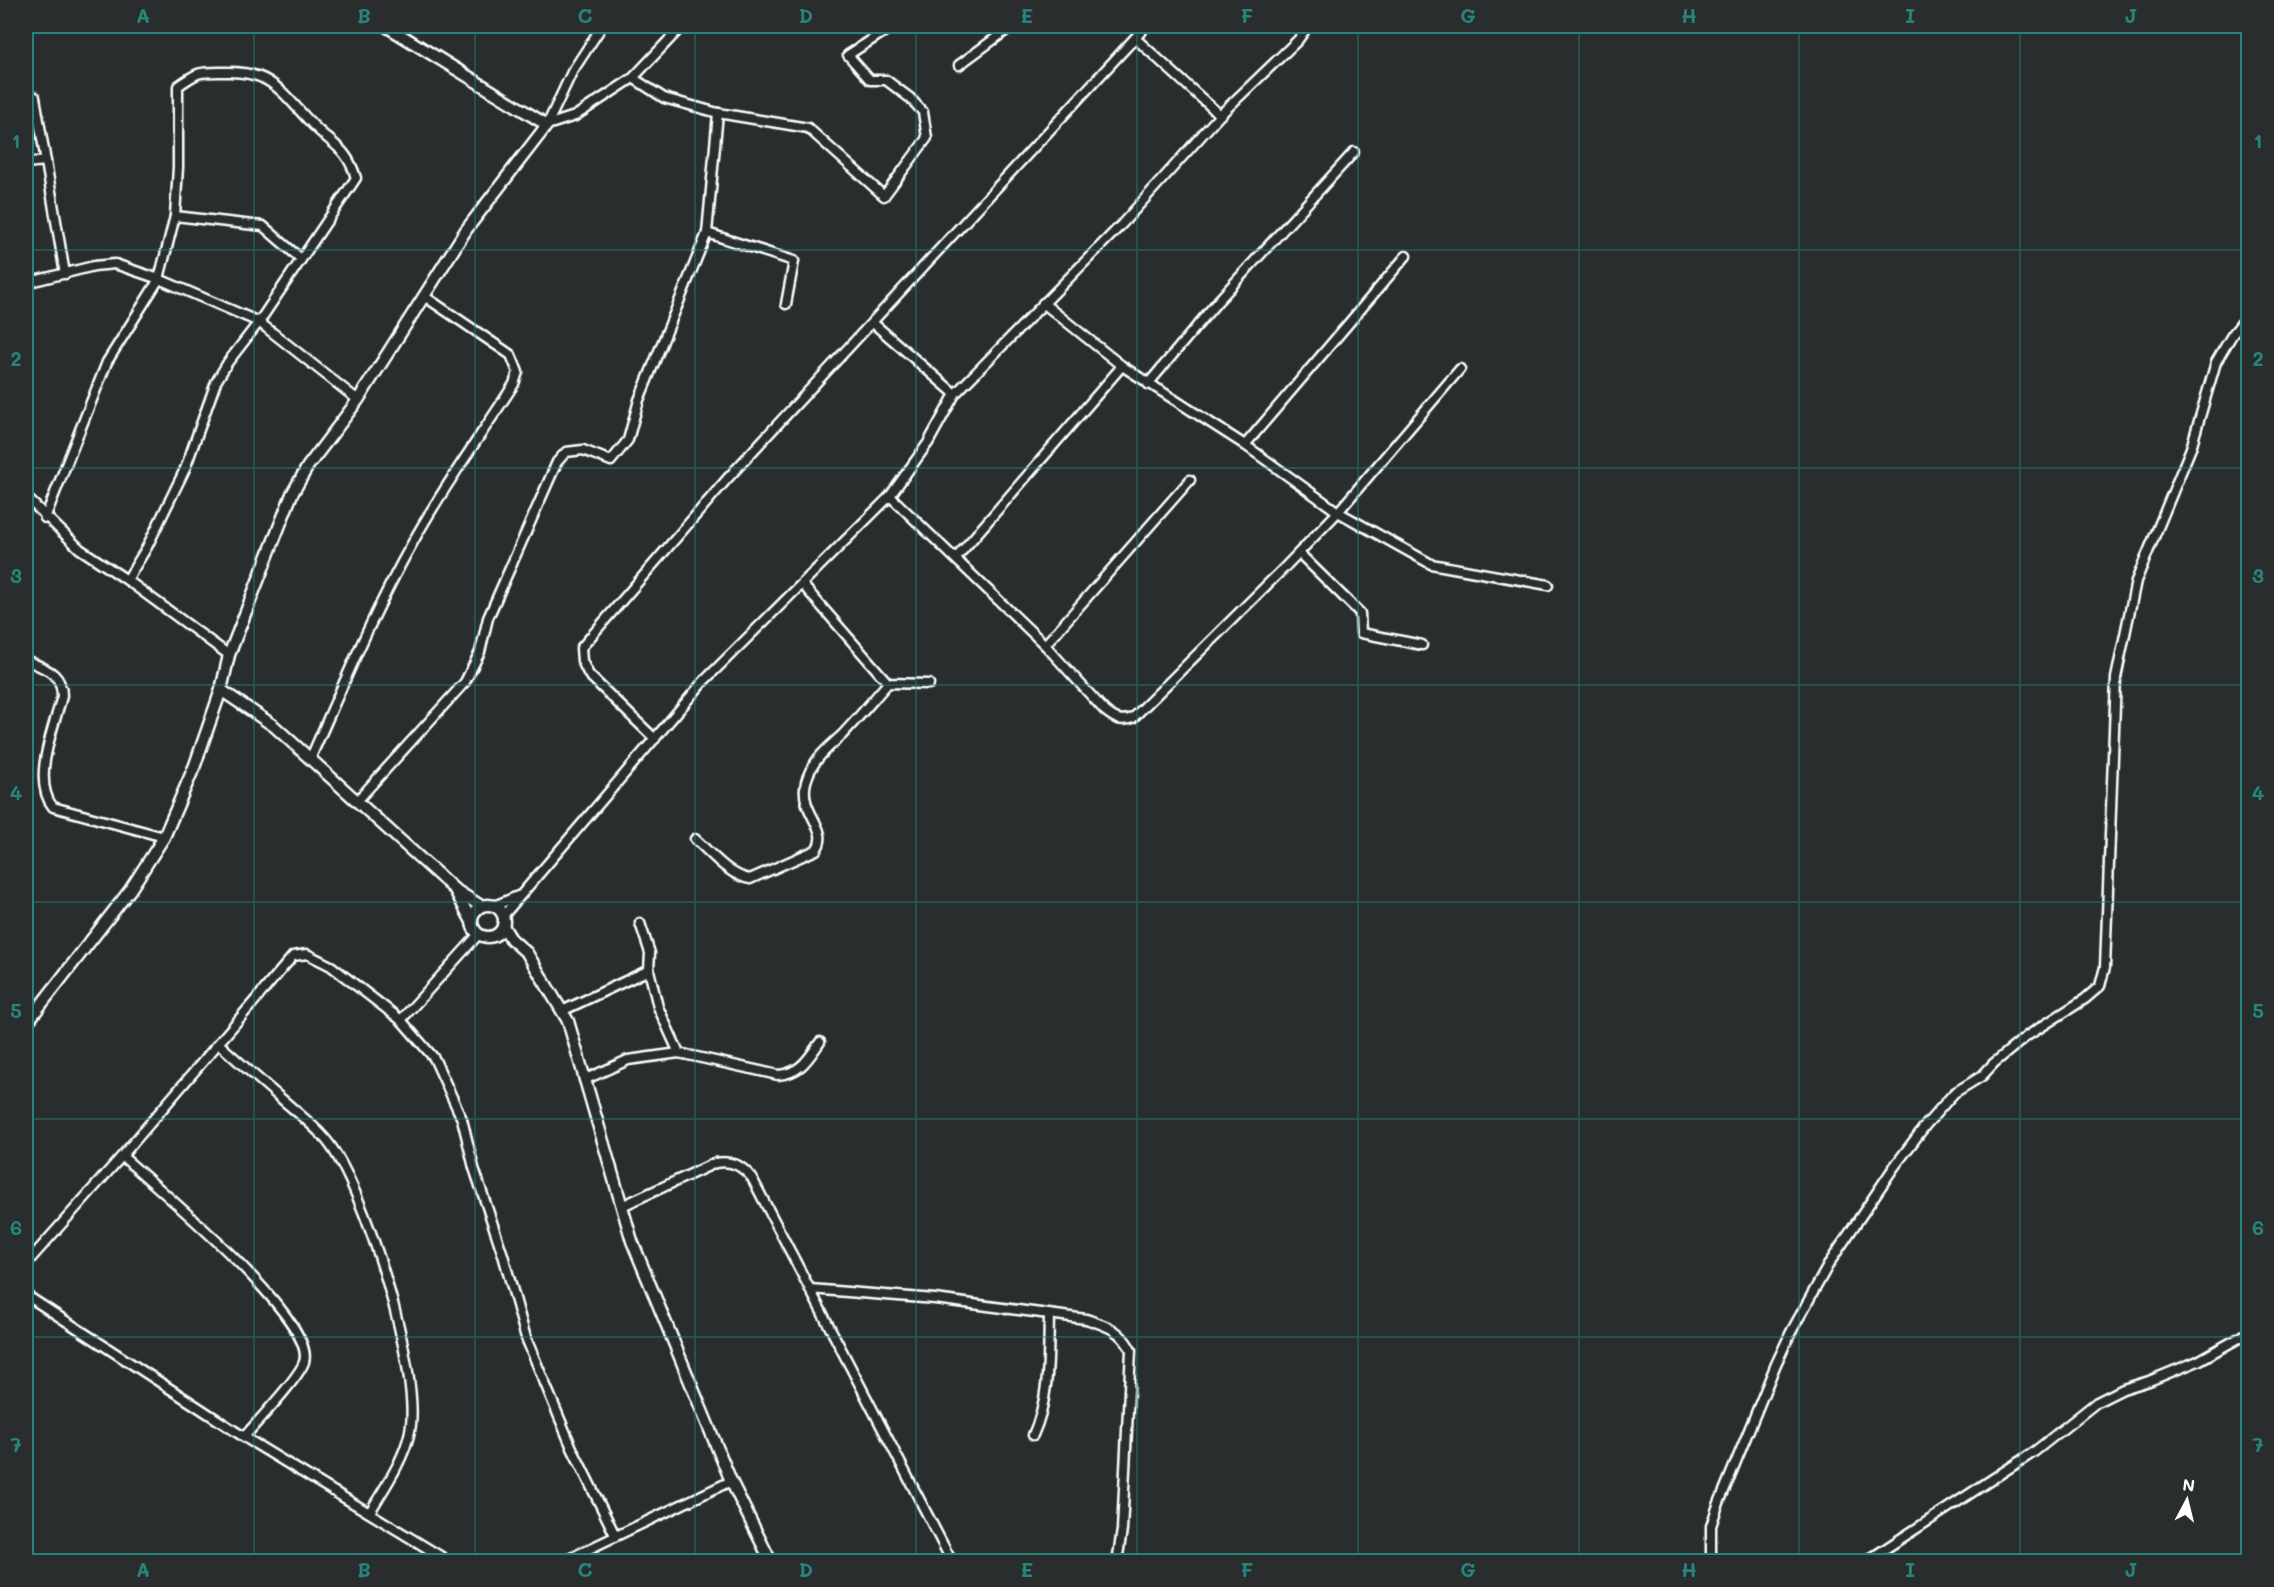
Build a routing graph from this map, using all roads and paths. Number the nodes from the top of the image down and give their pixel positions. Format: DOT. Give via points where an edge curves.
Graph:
graph roads {
  1 [pos="386,26"];
  2 [pos="602,26"];
  3 [pos="682,26"];
  4 [pos="893,26"];
  5 [pos="1012,26"];
  6 [pos="1146,26"];
  7 [pos="1308,26"];
  8 [pos="1136,38"];
  9 [pos="959,66"];
  10 [pos="633,78"];
  11 [pos="34,97"];
  12 [pos="718,113"];
  13 [pos="1220,115"];
  14 [pos="547,125"];
  15 [pos="1354,152"];
  16 [pos="46,161"];
  17 [pos="26,163"];
  18 [pos="175,216"];
  19 [pos="707,233"];
  20 [pos="1406,256"];
  21 [pos="301,259"];
  22 [pos="65,274"];
  23 [pos="159,279"];
  24 [pos="26,283"];
  25 [pos="424,296"];
  26 [pos="1043,303"];
  27 [pos="786,304"];
  28 [pos="2248,315"];
  29 [pos="259,322"];
  30 [pos="873,322"];
  31 [pos="1122,366"];
  32 [pos="1460,369"];
  33 [pos="1148,384"];
  34 [pos="955,394"];
  35 [pos="358,400"];
  36 [pos="1245,445"];
  37 [pos="1190,480"];
  38 [pos="890,496"];
  39 [pos="26,497"];
  40 [pos="1338,512"];
  41 [pos="45,518"];
  42 [pos="1299,553"];
  43 [pos="956,558"];
  44 [pos="128,580"];
  45 [pos="802,584"];
  46 [pos="1548,585"];
  47 [pos="1046,645"];
  48 [pos="1422,645"];
  49 [pos="229,655"];
  50 [pos="26,660"];
  51 [pos="888,683"];
  52 [pos="929,684"];
  53 [pos="221,690"];
  54 [pos="656,739"];
  55 [pos="311,757"];
  56 [pos="357,801"];
  57 [pos="164,837"];
  58 [pos="694,839"];
  59 [pos="454,889"];
  60 [pos="518,896"];
  61 [pos="481,906"];
  62 [pos="494,906"];
  63 [pos="471,920"];
  64 [pos="503,921"];
  65 [pos="640,923"];
  66 [pos="478,934"];
  67 [pos="496,935"];
  68 [pos="511,939"];
  69 [pos="649,970"];
  70 [pos="562,1011"];
  71 [pos="401,1020"];
  72 [pos="26,1024"];
  73 [pos="820,1042"];
  74 [pos="219,1044"];
  75 [pos="679,1053"];
  76 [pos="585,1080"];
  77 [pos="122,1156"];
  78 [pos="622,1206"];
  79 [pos="26,1264"];
  80 [pos="810,1289"];
  81 [pos="26,1295"];
  82 [pos="1049,1315"];
  83 [pos="2248,1333"];
  84 [pos="1033,1435"];
  85 [pos="244,1437"];
  86 [pos="731,1481"];
  87 [pos="370,1512"];
  88 [pos="615,1536"];
  89 [pos="450,1562"];
  90 [pos="562,1562"];
  91 [pos="771,1562"];
  92 [pos="952,1562"];
  93 [pos="1117,1562"];
  94 [pos="1711,1562"];
  95 [pos="1865,1562"];
  1 -- 14 [label="street"];
  2 -- 14 [label="street" via="572,72"];
  3 -- 10 [label="street"];
  4 -- 12 [label="street" via="848,55 870,80 886,80 923,112 927,138 884,196 808,128"];
  5 -- 9 [label="street"];
  6 -- 8 [label="street"];
  7 -- 13 [label="street"];
  8 -- 13 [label="street"];
  8 -- 30 [label="street"];
  10 -- 12 [label="street" via="664,98"];
  10 -- 14 [label="street" via="574,116"];
  11 -- 16 [label="street"];
  12 -- 19 [label="street"];
  13 -- 26 [label="street" via="1122,224"];
  14 -- 25 [label="street" via="466,230"];
  15 -- 33 [label="street"];
  16 -- 17 [label="street"];
  16 -- 22 [label="street"];
  18 -- 21 [label="street" via="263,226"];
  18 -- 21 [label="street" via="178,86 196,73 257,74 271,82 349,157 356,178"];
  18 -- 23 [label="street"];
  19 -- 27 [label="street" via="794,261"];
  19 -- 56 [label="street" via="639,400 628,440 611,461 583,450 566,452 556,462 492,608 480,652 465,682"];
  20 -- 36 [label="street"];
  21 -- 29 [label="street"];
  22 -- 23 [label="street" via="115,264"];
  22 -- 24 [label="street"];
  23 -- 29 [label="street"];
  23 -- 41 [label="street" via="107,362"];
  25 -- 35 [label="street"];
  25 -- 55 [label="street" via="511,356 518,372 412,544"];
  26 -- 31 [label="street"];
  26 -- 34 [label="street"];
  28 -- 94 [label="street" via="2216,362 2191,448 2136,581 2116,678 2105,967 2100,986 2027,1035 1982,1076 1954,1093 1894,1167 1830,1262 1776,1364 1711,1526"];
  29 -- 35 [label="street"];
  29 -- 44 [label="street" via="216,382 185,469"];
  30 -- 34 [label="street"];
  30 -- 54 [label="street" via="727,479 581,648 589,675"];
  31 -- 33 [label="street"];
  31 -- 43 [label="street"];
  32 -- 40 [label="street"];
  33 -- 36 [label="street"];
  34 -- 38 [label="street" via="928,442"];
  35 -- 49 [label="street" via="292,494"];
  36 -- 40 [label="street"];
  37 -- 47 [label="street"];
  38 -- 43 [label="street"];
  38 -- 45 [label="street"];
  39 -- 41 [label="street"];
  40 -- 42 [label="street"];
  40 -- 46 [label="street" via="1431,564"];
  41 -- 44 [label="street" via="80,549"];
  42 -- 47 [label="street" via="1132,718 1123,721 1105,711"];
  42 -- 48 [label="street" via="1360,614 1361,633"];
  43 -- 47 [label="street"];
  44 -- 49 [label="street"];
  45 -- 51 [label="street"];
  45 -- 54 [label="street" via="703,682"];
  49 -- 53 [label="street"];
  50 -- 57 [label="street" via="50,671 62,686 43,771 47,801 53,807"];
  51 -- 52 [label="street"];
  51 -- 58 [label="street" via="841,736 823,750 808,774 803,794 821,832 816,850 750,879 728,868"];
  53 -- 55 [label="street"];
  53 -- 57 [label="street"];
  54 -- 60 [label="street"];
  55 -- 56 [label="street"];
  56 -- 59 [label="street"];
  57 -- 72 [label="street" via="130,890"];
  59 -- 61 [label="street"];
  59 -- 63 [label="street"];
  60 -- 62 [label="street"];
  60 -- 64 [label="street"];
  61 -- 62 [label="street"];
  61 -- 63 [label="street"];
  62 -- 64 [label="street"];
  63 -- 66 [label="street"];
  64 -- 67 [label="street"];
  64 -- 68 [label="street"];
  65 -- 69 [label="street" via="650,953"];
  66 -- 67 [label="street"];
  66 -- 71 [label="street"];
  67 -- 68 [label="street"];
  68 -- 70 [label="street" via="526,953"];
  69 -- 70 [label="street"];
  69 -- 75 [label="street" via="658,1007"];
  70 -- 76 [label="street"];
  71 -- 74 [label="street" via="331,966 317,957 300,954 293,956"];
  71 -- 88 [label="street" via="434,1058 462,1119 526,1338 572,1448"];
  73 -- 75 [label="street" via="802,1067 791,1074 778,1075"];
  74 -- 77 [label="street"];
  74 -- 87 [label="street" via="328,1142 365,1217 388,1284 407,1364 412,1404 410,1431 395,1471"];
  75 -- 76 [label="street" via="628,1060"];
  76 -- 78 [label="street"];
  77 -- 79 [label="street"];
  77 -- 85 [label="street" via="236,1257 294,1325 305,1346 305,1361 297,1373"];
  78 -- 80 [label="street" via="715,1163 732,1162 752,1178"];
  78 -- 86 [label="street" via="632,1241"];
  80 -- 82 [label="street" via="935,1299"];
  80 -- 92 [label="street"];
  81 -- 85 [label="street"];
  82 -- 84 [label="street" via="1045,1393"];
  82 -- 93 [label="street" via="1108,1326 1124,1337 1131,1350"];
  83 -- 95 [label="street" via="2198,1361 2097,1402 2034,1452"];
  85 -- 87 [label="street"];
  86 -- 88 [label="street"];
  86 -- 91 [label="street"];
  87 -- 89 [label="street"];
  88 -- 90 [label="street"];
}
